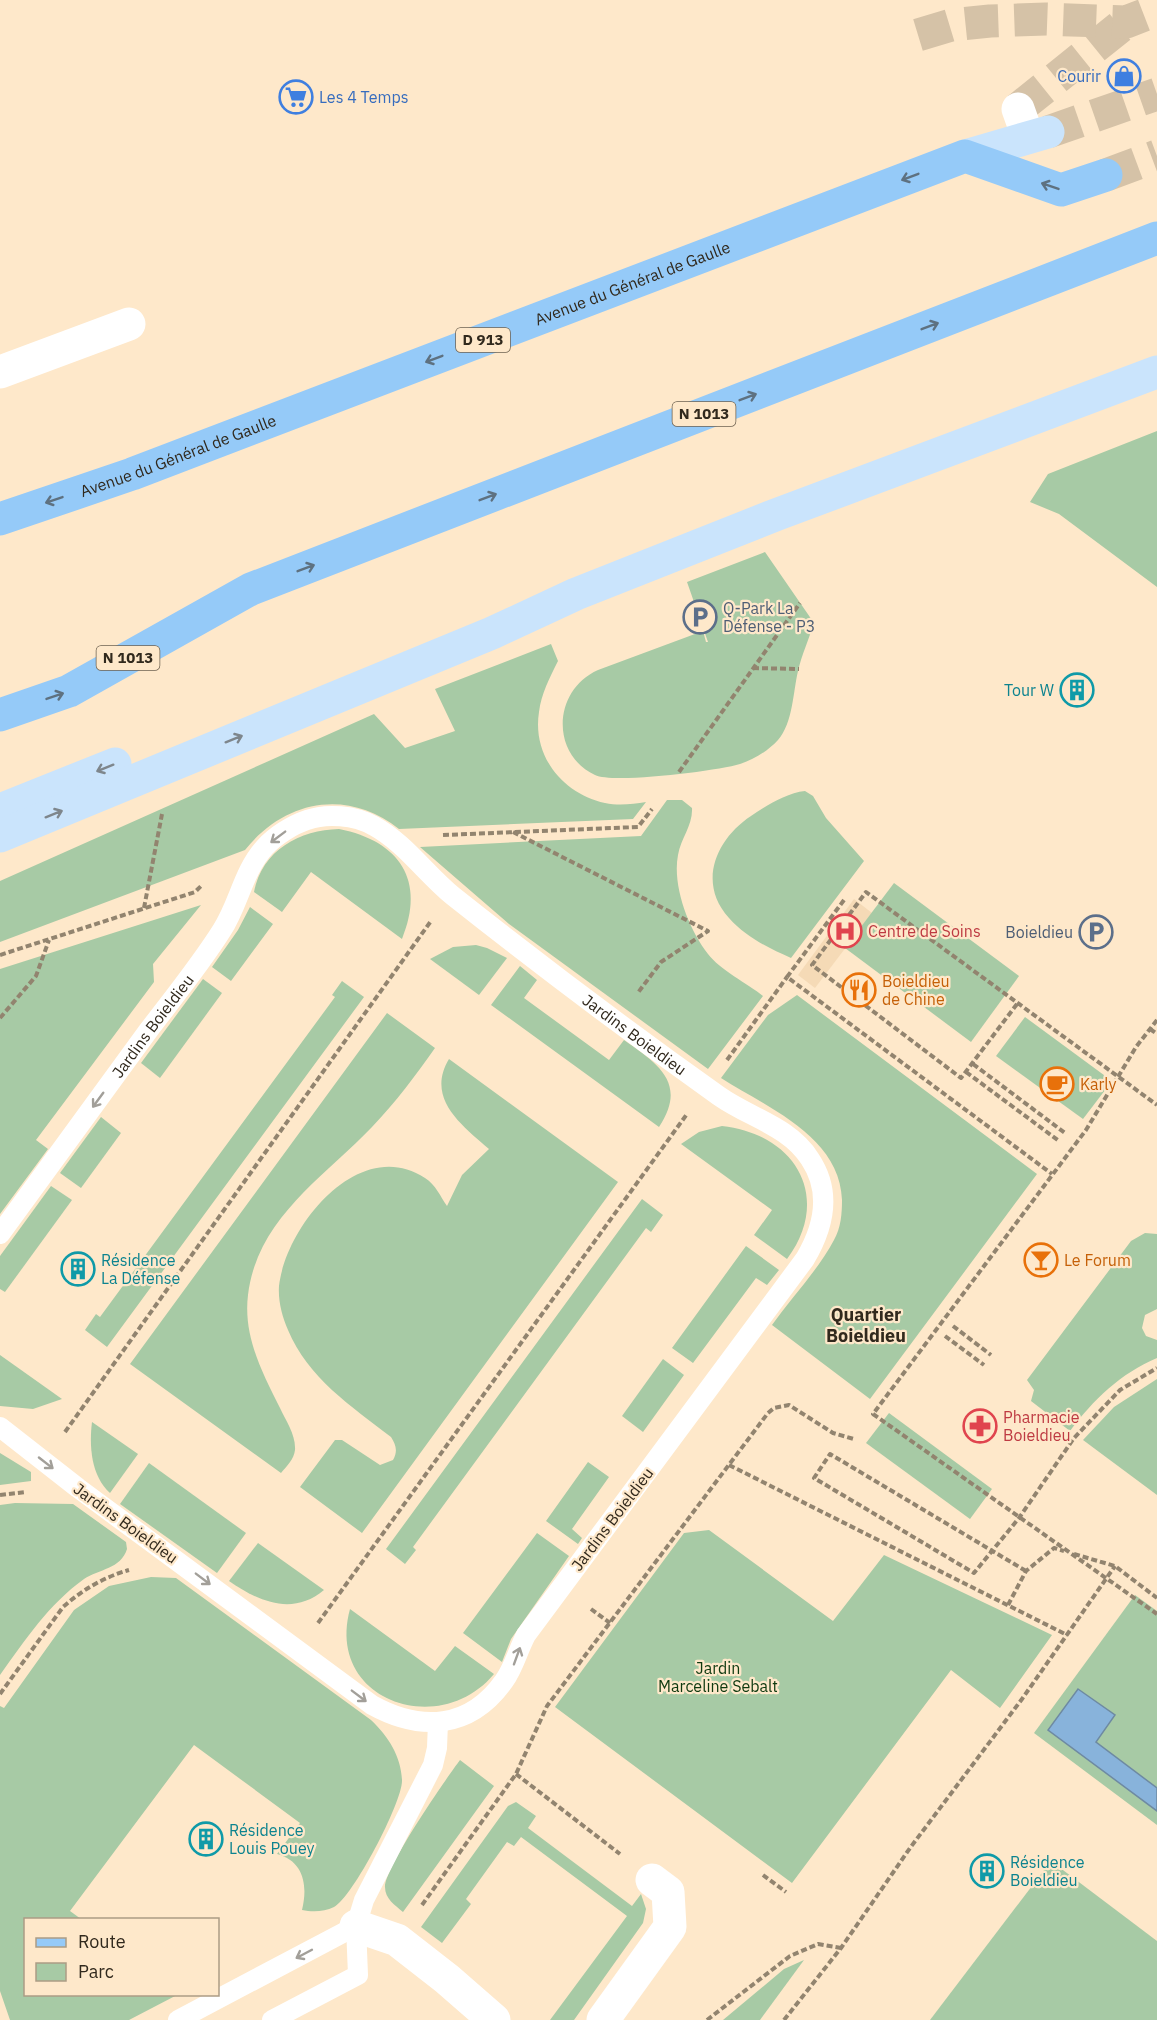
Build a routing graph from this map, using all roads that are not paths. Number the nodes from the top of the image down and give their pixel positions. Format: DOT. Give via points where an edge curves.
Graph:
graph roads {
  1 [pos="1031,126"];
  2 [pos="964,156"];
  3 [pos="1106,175"];
  4 [pos="1157,238"];
  5 [pos="129,324"];
  6 [pos="1157,358"];
  7 [pos="0,372"];
  8 [pos="1157,372"];
  9 [pos="0,519"];
  10 [pos="0,715"];
  11 [pos="0,810"];
  12 [pos="0,836"];
  13 [pos="0,1234"];
  14 [pos="0,1427"];
  15 [pos="438,1722"];
  16 [pos="652,1880"];
  17 [pos="356,1926"];
  18 [pos="178,2020"];
  19 [pos="272,2020"];
  20 [pos="494,2020"];
  21 [pos="603,2020"];
  1 -- 2 [label="main road, Avenue du Général de Gaulle / D 913"];
  3 -- 2 [label="main road, one-way" via="1061,190"];
  2 -- 9 [label="main road, Avenue du Général de Gaulle / D 913, one-way" via="132,474"];
  10 -- 4 [label="main road, N 1013, one-way" via="69,691 251,589"];
  5 -- 7 [label="street"];
  6 -- 11 [label="main road, one-way" via="566,583"];
  12 -- 8 [label="main road, one-way" via="492,633 576,594"];
  15 -- 13 [label="lane, Jardins Boieldieu, one-way" via="472,1713 505,1681 526,1635 815,1243 824,1201 817,1170 798,1143 721,1097 618,1021 450,894 391,837 369,823 331,816 308,819 265,846 246,876 224,928"];
  14 -- 15 [label="lane, Jardins Boieldieu, one-way" via="386,1713 414,1721"];
  15 -- 17 [label="lane" via="433,1765 370,1884"];
  16 -- 21 [label="street" via="668,1892 670,1927"];
  17 -- 18 [label="lane, one-way"];
  17 -- 19 [label="lane" via="358,1975"];
  17 -- 20 [label="street" via="397,1940"];
}
